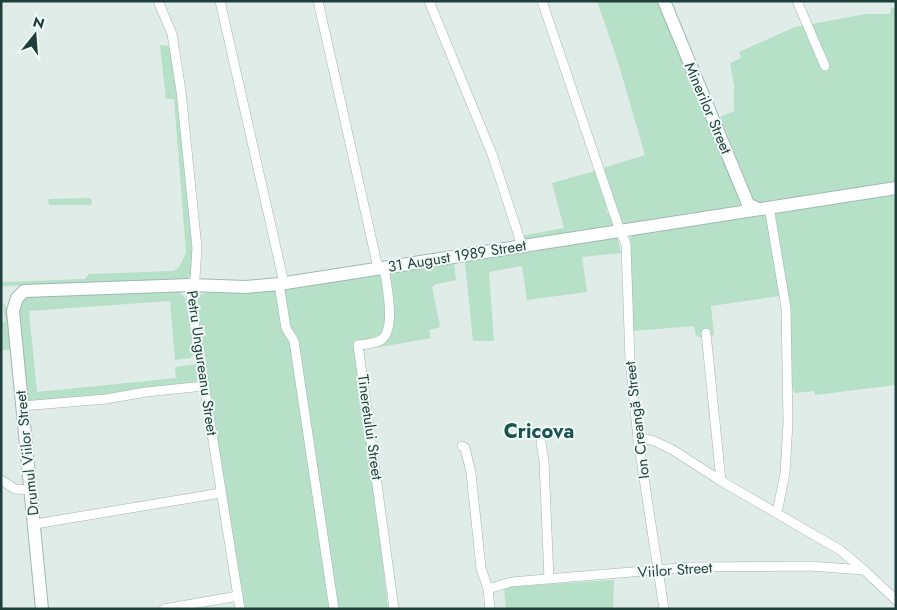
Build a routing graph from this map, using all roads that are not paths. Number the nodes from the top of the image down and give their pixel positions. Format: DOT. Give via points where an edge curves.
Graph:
graph roads {
  1 [pos="158,1"];
  2 [pos="220,1"];
  3 [pos="318,1"];
  4 [pos="429,1"];
  5 [pos="542,1"];
  6 [pos="664,1"];
  7 [pos="797,1"];
  8 [pos="825,66"];
  9 [pos="896,188"];
  10 [pos="764,208"];
  11 [pos="620,230"];
  12 [pos="522,246"];
  13 [pos="381,267"];
  14 [pos="281,283"];
  15 [pos="190,285"];
  16 [pos="17,298"];
  17 [pos="706,333"];
  18 [pos="204,386"];
  19 [pos="22,406"];
  20 [pos="638,439"];
  21 [pos="541,443"];
  22 [pos="462,446"];
  23 [pos="1,480"];
  24 [pos="721,481"];
  25 [pos="31,490"];
  26 [pos="222,493"];
  27 [pos="777,513"];
  28 [pos="35,524"];
  29 [pos="659,570"];
  30 [pos="864,570"];
  31 [pos="549,579"];
  32 [pos="488,589"];
  33 [pos="238,596"];
  34 [pos="896,600"];
  35 [pos="42,609"];
  36 [pos="164,609"];
  37 [pos="240,609"];
  38 [pos="334,609"];
  39 [pos="394,609"];
  40 [pos="490,609"];
  41 [pos="664,609"];
  1 -- 15 [label="street, Petru Ungureanu Street" via="172,34 181,90 198,248 195,279"];
  2 -- 14 [label="street"];
  3 -- 13 [label="street"];
  4 -- 12 [label="street" via="484,132"];
  5 -- 11 [label="street, Ion Creangă Street"];
  6 -- 10 [label="street, Minerilor Street" via="748,204"];
  7 -- 8 [label="street"];
  9 -- 10 [label="street, 31 August 1989 Street"];
  10 -- 11 [label="street, 31 August 1989 Street"];
  10 -- 27 [label="street" via="786,308 788,423 785,473"];
  11 -- 12 [label="street, 31 August 1989 Street"];
  11 -- 20 [label="street, Ion Creangă Street" via="626,244 630,361"];
  12 -- 13 [label="street, 31 August 1989 Street"];
  13 -- 14 [label="street, 31 August 1989 Street"];
  13 -- 39 [label="street, Tineretului Street" via="390,314 389,327 381,340 358,345"];
  14 -- 15 [label="street, 31 August 1989 Street" via="229,287"];
  14 -- 38 [label="street" via="286,328 294,341"];
  15 -- 16 [label="street, 31 August 1989 Street" via="28,291"];
  15 -- 18 [label="street, Petru Ungureanu Street"];
  16 -- 19 [label="street, Drumul Viilor Street" via="13,311"];
  17 -- 24 [label="street"];
  18 -- 19 [label="street"];
  18 -- 26 [label="street, Petru Ungureanu Street"];
  19 -- 25 [label="street, Drumul Viilor Street"];
  20 -- 24 [label="street" via="652,440 673,450"];
  20 -- 29 [label="street, Ion Creangă Street"];
  21 -- 31 [label="street"];
  22 -- 32 [label="street" via="471,473 481,568"];
  23 -- 25 [label="street" via="15,489"];
  24 -- 27 [label="street"];
  25 -- 28 [label="street, Drumul Viilor Street"];
  26 -- 28 [label="street"];
  26 -- 33 [label="street, Petru Ungureanu Street"];
  27 -- 30 [label="street" via="840,550"];
  28 -- 35 [label="street, Drumul Viilor Street"];
  29 -- 30 [label="street, Viilor Street" via="761,566"];
  29 -- 31 [label="street, Viilor Street"];
  29 -- 41 [label="street, Ion Creangă Street"];
  30 -- 34 [label="street"];
  31 -- 32 [label="street, Viilor Street" via="511,582"];
  32 -- 40 [label="street"];
  33 -- 36 [label="street"];
  33 -- 37 [label="street, Petru Ungureanu Street"];
}
